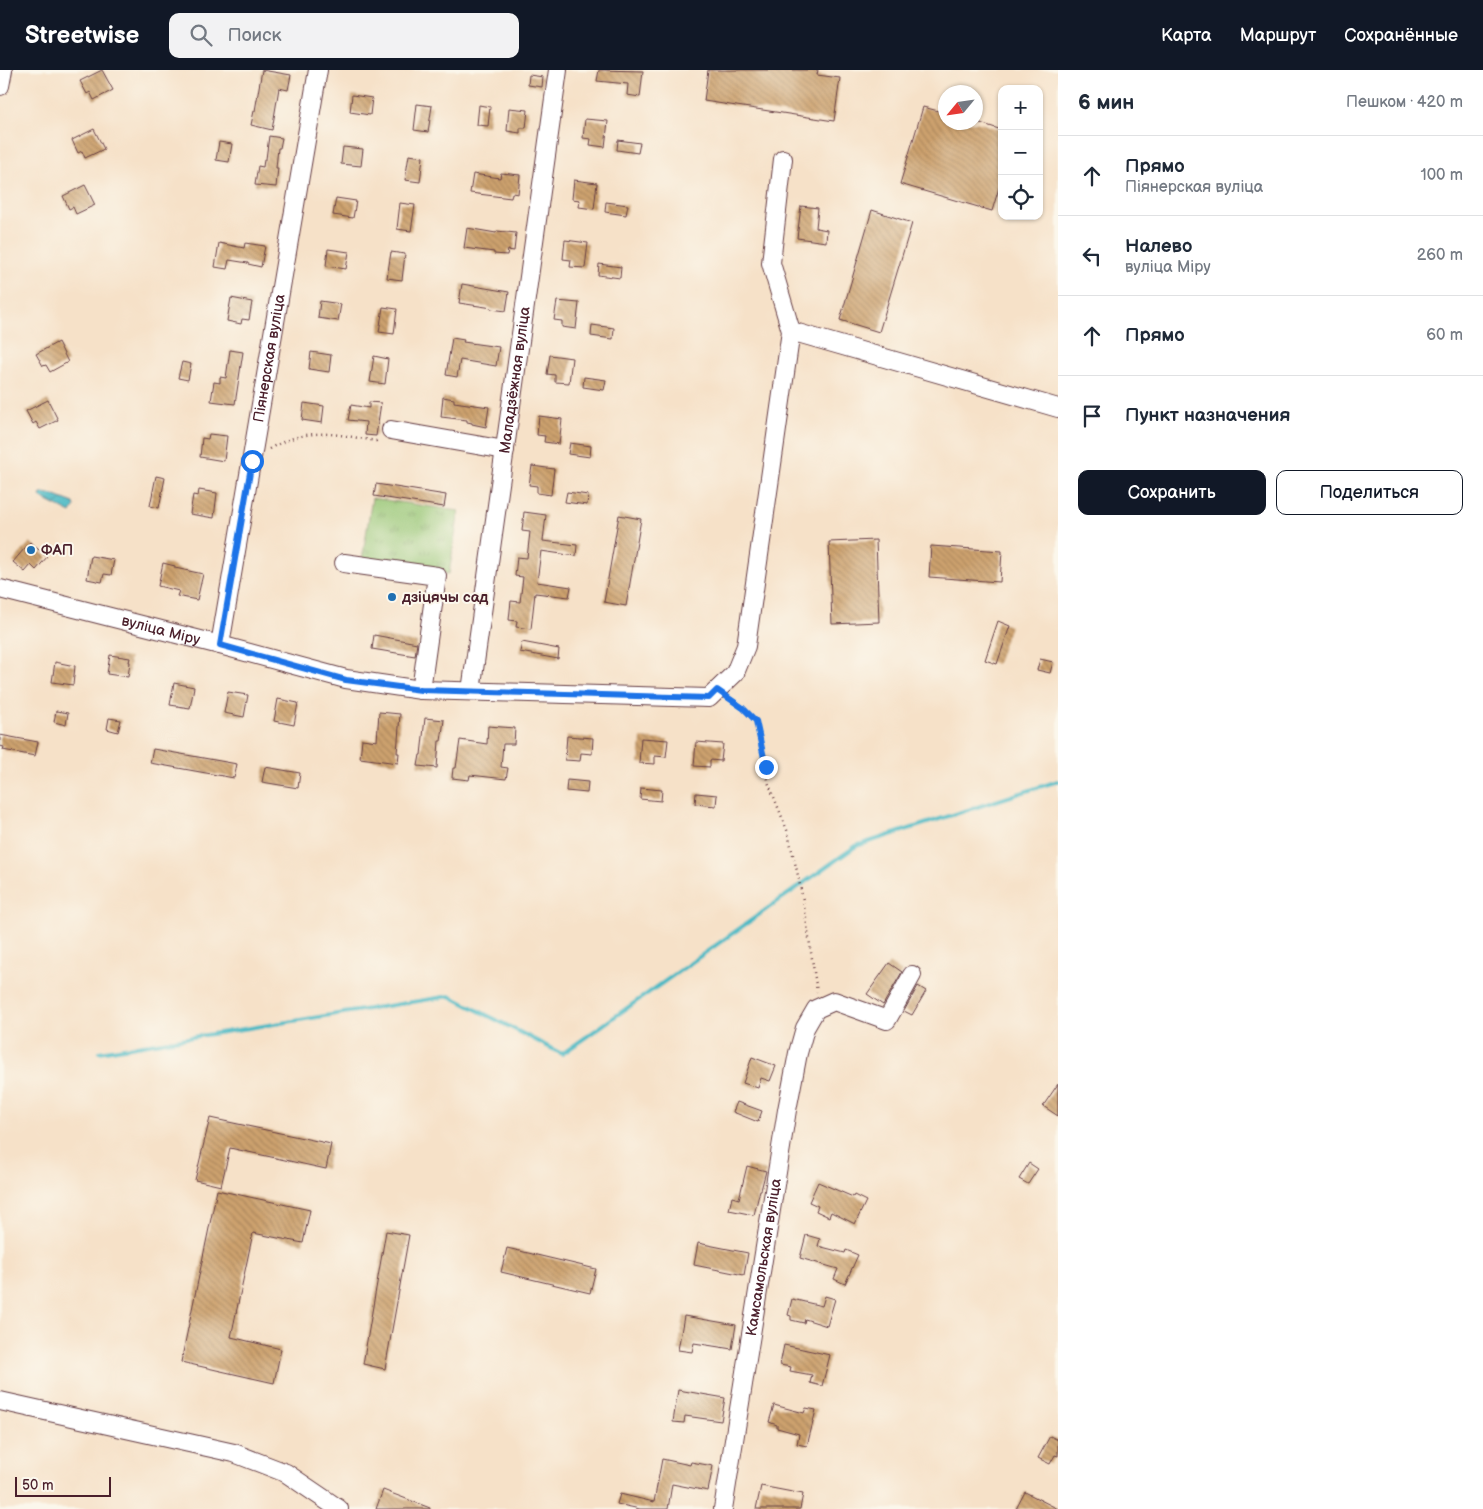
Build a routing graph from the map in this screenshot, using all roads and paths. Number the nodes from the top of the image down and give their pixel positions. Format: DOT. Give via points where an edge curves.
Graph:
graph roads {
  1 [pos="2,70"];
  2 [pos="318,70"];
  3 [pos="558,70"];
  4 [pos="0,86"];
  5 [pos="783,159"];
  6 [pos="791,331"];
  7 [pos="1058,408"];
  8 [pos="391,430"];
  9 [pos="505,450"];
  10 [pos="252,461"];
  11 [pos="344,563"];
  12 [pos="0,589"];
  13 [pos="220,645"];
  14 [pos="421,690"];
  15 [pos="471,691"];
  16 [pos="713,694"];
  17 [pos="912,976"];
  18 [pos="816,1009"];
  19 [pos="0,1401"];
  20 [pos="339,1509"];
  21 [pos="723,1509"];
  1 -- 4 [label="street"];
  2 -- 10 [label="street, Піянерская вуліца"];
  3 -- 9 [label="street, Маладзёжная вуліца"];
  5 -- 6 [label="street" via="771,264"];
  6 -- 7 [label="street"];
  6 -- 16 [label="street" via="746,646 735,673"];
  8 -- 9 [label="street"];
  8 -- 10 [label="path" via="376,441 326,433 310,434 280,443"];
  9 -- 15 [label="street, Маладзёжная вуліца"];
  10 -- 13 [label="street, Піянерская вуліца"];
  11 -- 14 [label="street" via="438,576"];
  12 -- 13 [label="street, вуліца Міру"];
  13 -- 14 [label="street, вуліца Міру" via="346,680"];
  14 -- 15 [label="street, вуліца Міру"];
  15 -- 16 [label="street, вуліца Міру"];
  16 -- 18 [label="path" via="743,708 756,721 768,782 787,830 802,895 817,994"];
  17 -- 18 [label="street" via="887,1020 834,1001"];
  18 -- 21 [label="street, Камсамольская вуліца" via="805,1028 798,1053"];
  19 -- 20 [label="street" via="234,1454 286,1473"];
}
